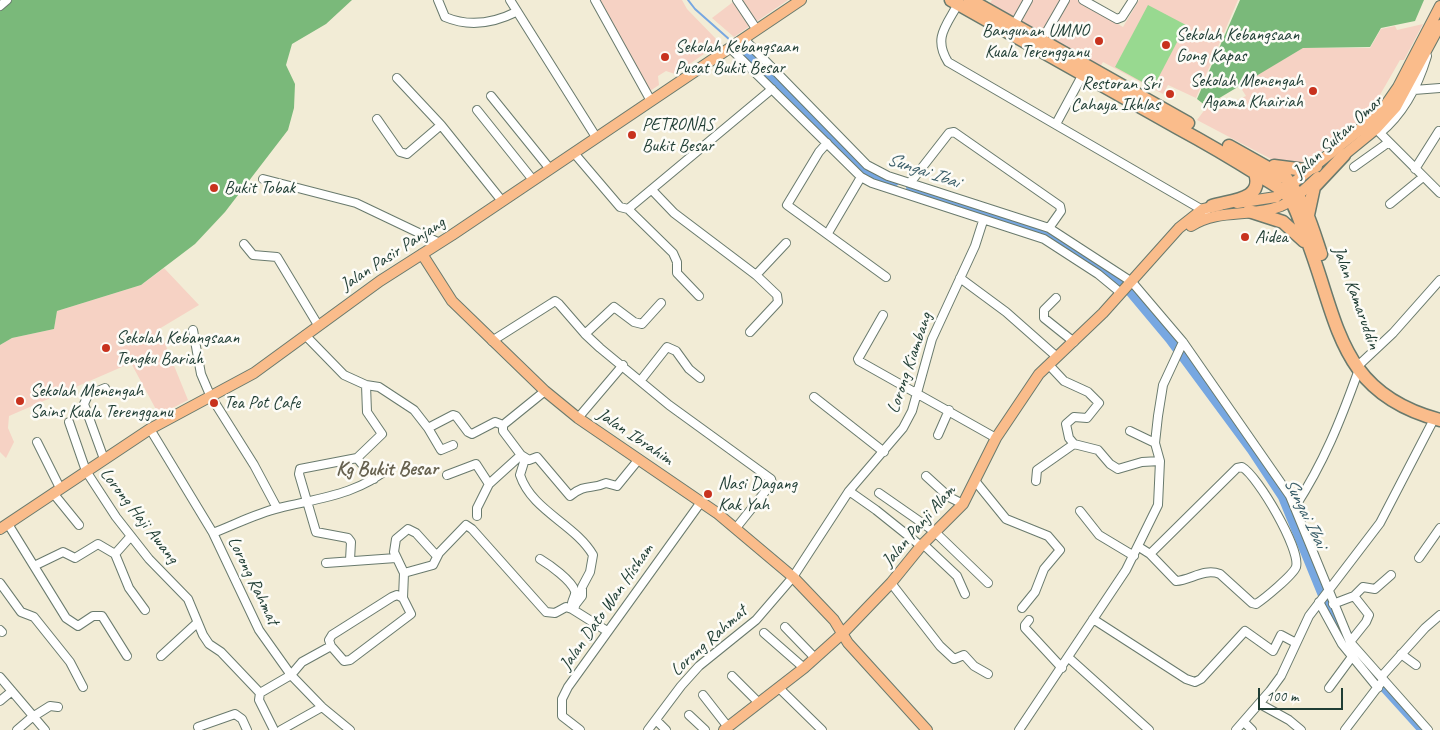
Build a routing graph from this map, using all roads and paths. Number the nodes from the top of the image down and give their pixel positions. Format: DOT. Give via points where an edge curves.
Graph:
graph roads {
  1 [pos="7,0"];
  2 [pos="438,0"];
  3 [pos="510,0"];
  4 [pos="596,0"];
  5 [pos="736,0"];
  6 [pos="801,0"];
  7 [pos="1028,0"];
  8 [pos="1065,0"];
  9 [pos="1083,0"];
  10 [pos="1133,0"];
  11 [pos="960,1"];
  12 [pos="0,6"];
  13 [pos="1440,6"];
  14 [pos="516,12"];
  15 [pos="1014,25"];
  16 [pos="1440,25"];
  17 [pos="757,30"];
  18 [pos="744,39"];
  19 [pos="1042,40"];
  20 [pos="1431,40"];
  21 [pos="730,48"];
  22 [pos="1422,70"];
  23 [pos="1083,74"];
  24 [pos="397,78"];
  25 [pos="1431,88"];
  26 [pos="1440,88"];
  27 [pos="772,89"];
  28 [pos="1414,90"];
  29 [pos="491,96"];
  30 [pos="651,101"];
  31 [pos="477,110"];
  32 [pos="377,119"];
  33 [pos="1056,124"];
  34 [pos="441,125"];
  35 [pos="1378,131"];
  36 [pos="1439,132"];
  37 [pos="596,137"];
  38 [pos="1388,142"];
  39 [pos="827,143"];
  40 [pos="1235,150"];
  41 [pos="574,153"];
  42 [pos="1344,155"];
  43 [pos="1316,166"];
  44 [pos="1354,167"];
  45 [pos="550,169"];
  46 [pos="1415,169"];
  47 [pos="1255,173"];
  48 [pos="861,177"];
  49 [pos="1424,177"];
  50 [pos="263,179"];
  51 [pos="533,180"];
  52 [pos="910,183"];
  53 [pos="652,190"];
  54 [pos="1292,193"];
  55 [pos="1440,193"];
  56 [pos="502,201"];
  57 [pos="1390,204"];
  58 [pos="628,209"];
  59 [pos="1208,210"];
  60 [pos="1249,211"];
  61 [pos="1308,215"];
  62 [pos="996,217"];
  63 [pos="982,221"];
  64 [pos="1049,228"];
  65 [pos="828,233"];
  66 [pos="786,242"];
  67 [pos="440,243"];
  68 [pos="244,244"];
  69 [pos="422,254"];
  70 [pos="1314,258"];
  71 [pos="756,275"];
  72 [pos="886,277"];
  73 [pos="960,278"];
  74 [pos="1440,280"];
  75 [pos="1132,282"];
  76 [pos="1122,293"];
  77 [pos="699,296"];
  78 [pos="1056,298"];
  79 [pos="661,303"];
  80 [pos="883,315"];
  81 [pos="318,325"];
  82 [pos="193,330"];
  83 [pos="750,332"];
  84 [pos="585,334"];
  85 [pos="305,335"];
  86 [pos="492,341"];
  87 [pos="1074,342"];
  88 [pos="1182,342"];
  89 [pos="1057,357"];
  90 [pos="623,365"];
  91 [pos="1049,365"];
  92 [pos="1360,367"];
  93 [pos="700,378"];
  94 [pos="641,380"];
  95 [pos="366,385"];
  96 [pos="105,388"];
  97 [pos="545,391"];
  98 [pos="918,392"];
  99 [pos="210,396"];
  100 [pos="814,398"];
  101 [pos="949,410"];
  102 [pos="578,418"];
  103 [pos="1438,418"];
  104 [pos="69,422"];
  105 [pos="503,425"];
  106 [pos="428,428"];
  107 [pos="150,429"];
  108 [pos="1130,431"];
  109 [pos="938,435"];
  110 [pos="996,438"];
  111 [pos="37,442"];
  112 [pos="1155,443"];
  113 [pos="1074,444"];
  114 [pos="453,445"];
  115 [pos="884,452"];
  116 [pos="523,457"];
  117 [pos="357,458"];
  118 [pos="104,459"];
  119 [pos="639,459"];
  120 [pos="1160,461"];
  121 [pos="390,466"];
  122 [pos="86,471"];
  123 [pos="447,475"];
  124 [pos="926,476"];
  125 [pos="374,479"];
  126 [pos="1036,481"];
  127 [pos="976,482"];
  128 [pos="489,484"];
  129 [pos="57,490"];
  130 [pos="849,491"];
  131 [pos="879,493"];
  132 [pos="701,502"];
  133 [pos="307,503"];
  134 [pos="963,504"];
  135 [pos="1295,507"];
  136 [pos="277,508"];
  137 [pos="1080,512"];
  138 [pos="477,516"];
  139 [pos="79,525"];
  140 [pos="4,527"];
  141 [pos="736,528"];
  142 [pos="1440,528"];
  143 [pos="935,532"];
  144 [pos="213,533"];
  145 [pos="131,536"];
  146 [pos="922,545"];
  147 [pos="1139,547"];
  148 [pos="438,553"];
  149 [pos="115,554"];
  150 [pos="1150,554"];
  151 [pos="1134,556"];
  152 [pos="396,558"];
  153 [pos="1419,558"];
  154 [pos="540,559"];
  155 [pos="350,560"];
  156 [pos="326,563"];
  157 [pos="34,566"];
  158 [pos="404,573"];
  159 [pos="1391,575"];
  160 [pos="793,577"];
  161 [pos="0,583"];
  162 [pos="988,583"];
  163 [pos="891,584"];
  164 [pos="1329,592"];
  165 [pos="965,594"];
  166 [pos="1354,596"];
  167 [pos="403,598"];
  168 [pos="1320,601"];
  169 [pos="1333,604"];
  170 [pos="573,608"];
  171 [pos="1022,608"];
  172 [pos="145,610"];
  173 [pos="1440,615"];
  174 [pos="1093,619"];
  175 [pos="1029,620"];
  176 [pos="197,623"];
  177 [pos="785,627"];
  178 [pos="607,631"];
  179 [pos="764,633"];
  180 [pos="843,633"];
  181 [pos="1291,640"];
  182 [pos="1350,642"];
  183 [pos="331,646"];
  184 [pos="1354,654"];
  185 [pos="1401,654"];
  186 [pos="127,656"];
  187 [pos="161,656"];
  188 [pos="815,658"];
  189 [pos="1068,658"];
  190 [pos="1416,665"];
  191 [pos="804,668"];
  192 [pos="1062,668"];
  193 [pos="988,674"];
  194 [pos="291,675"];
  195 [pos="732,676"];
  196 [pos="0,677"];
  197 [pos="1383,679"];
  198 [pos="83,687"];
  199 [pos="1378,687"];
  200 [pos="779,688"];
  201 [pos="1329,688"];
  202 [pos="12,691"];
  203 [pos="260,694"];
  204 [pos="702,695"];
  205 [pos="0,701"];
  206 [pos="759,703"];
  207 [pos="1260,704"];
  208 [pos="58,707"];
  209 [pos="322,707"];
  210 [pos="689,715"];
  211 [pos="34,716"];
  212 [pos="656,720"];
  213 [pos="1244,722"];
  214 [pos="198,726"];
  215 [pos="726,728"];
  216 [pos="17,730"];
  217 [pos="45,730"];
  218 [pos="247,730"];
  219 [pos="274,730"];
  220 [pos="281,730"];
  221 [pos="350,730"];
  222 [pos="580,730"];
  223 [pos="648,730"];
  224 [pos="666,730"];
  225 [pos="705,730"];
  226 [pos="822,730"];
  227 [pos="927,730"];
  228 [pos="1020,730"];
  229 [pos="1149,730"];
  230 [pos="1236,730"];
  231 [pos="1252,730"];
  232 [pos="1301,730"];
  233 [pos="1345,730"];
  234 [pos="1428,730"];
  1 -- 12 [label="street"];
  2 -- 14 [label="street" via="445,18 469,23 500,20"];
  3 -- 14 [label="street"];
  4 -- 30 [label="street"];
  5 -- 17 [label="street"];
  6 -- 17 [label="main road, Jalan Pasir Panjang"];
  7 -- 15 [label="street"];
  8 -- 19 [label="street"];
  9 -- 10 [label="street" via="1117,19 1122,17"];
  11 -- 15 [label="highway"];
  11 -- 23 [label="highway"];
  11 -- 33 [label="street" via="940,37 948,62"];
  13 -- 43 [label="main road, Jalan Sultan Omar" via="1398,87 1380,112"];
  14 -- 37 [label="street"];
  15 -- 19 [label="highway"];
  16 -- 20 [label="main road, Jalan Sultan Omar"];
  17 -- 18 [label="main road, Jalan Pasir Panjang"];
  18 -- 21 [label="main road, Jalan Pasir Panjang"];
  18 -- 52 [label="street" via="867,165"];
  19 -- 40 [label="highway"];
  20 -- 22 [label="street"];
  20 -- 35 [label="main road, Jalan Sultan Omar" via="1396,107"];
  21 -- 27 [label="street"];
  21 -- 30 [label="main road, Jalan Pasir Panjang"];
  22 -- 25 [label="street" via="1424,82"];
  22 -- 28 [label="street"];
  23 -- 33 [label="street"];
  23 -- 47 [label="highway"];
  24 -- 34 [label="street"];
  25 -- 26 [label="street"];
  25 -- 28 [label="street"];
  27 -- 39 [label="street"];
  27 -- 53 [label="street"];
  28 -- 35 [label="street" via="1401,113"];
  29 -- 45 [label="street"];
  30 -- 37 [label="main road, Jalan Pasir Panjang"];
  31 -- 51 [label="street"];
  32 -- 34 [label="street" via="400,152 407,154"];
  33 -- 59 [label="street"];
  34 -- 56 [label="street"];
  35 -- 38 [label="street"];
  35 -- 42 [label="main road, Jalan Sultan Omar"];
  36 -- 46 [label="street"];
  37 -- 41 [label="main road, Jalan Pasir Panjang"];
  38 -- 44 [label="street"];
  38 -- 46 [label="street"];
  39 -- 48 [label="street"];
  39 -- 65 [label="street" via="818,152 787,204"];
  40 -- 43 [label="highway" via="1286,170 1305,170"];
  40 -- 54 [label="highway" via="1286,178"];
  41 -- 45 [label="main road, Jalan Pasir Panjang"];
  41 -- 58 [label="street" via="620,207"];
  42 -- 54 [label="main road, Jalan Sultan Omar"];
  42 -- 61 [label="highway" via="1314,187"];
  43 -- 54 [label="main road, Jalan Sultan Omar"];
  45 -- 51 [label="main road, Jalan Pasir Panjang"];
  46 -- 49 [label="street"];
  47 -- 54 [label="highway"];
  47 -- 59 [label="highway" via="1258,182 1251,195"];
  48 -- 63 [label="street"];
  48 -- 65 [label="street"];
  49 -- 55 [label="street"];
  49 -- 57 [label="street"];
  50 -- 67 [label="street" via="356,203"];
  51 -- 56 [label="main road, Jalan Pasir Panjang"];
  52 -- 62 [label="street"];
  52 -- 64 [label="street" via="949,133 954,132 1060,206 1062,211"];
  53 -- 58 [label="street"];
  53 -- 71 [label="street" via="674,213"];
  54 -- 59 [label="main road"];
  54 -- 60 [label="main road" via="1280,206"];
  54 -- 61 [label="highway, Jalan Kamaruddin"];
  54 -- 70 [label="highway, Jalan Kamaruddin"];
  56 -- 67 [label="main road, Jalan Pasir Panjang"];
  58 -- 77 [label="street" via="672,253 677,273"];
  59 -- 60 [label="main road"];
  59 -- 75 [label="main road, Jalan Panji Alam" via="1179,228"];
  60 -- 70 [label="highway" via="1282,222 1304,241"];
  61 -- 92 [label="highway, Jalan Kamaruddin"];
  62 -- 63 [label="street"];
  62 -- 64 [label="street"];
  62 -- 76 [label="street" via="1044,239"];
  63 -- 73 [label="street, Lorong Kiambang"];
  64 -- 75 [label="street"];
  65 -- 72 [label="street"];
  66 -- 71 [label="street"];
  67 -- 69 [label="main road, Jalan Pasir Panjang"];
  68 -- 81 [label="street" via="254,255 279,259"];
  69 -- 81 [label="main road, Jalan Pasir Panjang"];
  69 -- 86 [label="main road, Jalan Ibrahim" via="452,301"];
  70 -- 92 [label="highway, Jalan Kamaruddin" via="1344,345"];
  71 -- 83 [label="street" via="779,299"];
  73 -- 89 [label="street" via="1006,312"];
  73 -- 98 [label="street, Lorong Kiambang" via="932,339"];
  74 -- 92 [label="street"];
  75 -- 76 [label="main road, Jalan Panji Alam"];
  75 -- 88 [label="street"];
  76 -- 87 [label="main road, Jalan Panji Alam"];
  78 -- 87 [label="street" via="1044,310 1044,318"];
  79 -- 84 [label="street" via="642,324 634,322 614,306"];
  80 -- 98 [label="street" via="858,359"];
  81 -- 85 [label="main road, Jalan Pasir Panjang"];
  82 -- 99 [label="street" via="201,374"];
  84 -- 86 [label="street" via="555,301"];
  84 -- 90 [label="street"];
  85 -- 95 [label="street" via="344,375"];
  85 -- 99 [label="main road, Jalan Pasir Panjang" via="254,373"];
  86 -- 97 [label="main road, Jalan Ibrahim"];
  87 -- 89 [label="main road, Jalan Panji Alam"];
  88 -- 112 [label="street" via="1163,385"];
  88 -- 135 [label="street" via="1268,461"];
  89 -- 91 [label="main road, Jalan Panji Alam"];
  90 -- 94 [label="street"];
  90 -- 102 [label="street"];
  91 -- 110 [label="main road, Jalan Panji Alam" via="1028,388"];
  91 -- 113 [label="street" via="1064,381 1088,392 1099,404 1087,418 1074,417 1066,424 1068,438"];
  92 -- 103 [label="highway, Jalan Kamaruddin" via="1377,391 1408,409"];
  92 -- 135 [label="street" via="1332,443"];
  93 -- 94 [label="street" via="682,361 679,353 667,347"];
  94 -- 141 [label="street" via="772,481"];
  95 -- 106 [label="street" via="379,387 409,407"];
  95 -- 117 [label="street" via="367,412 382,434"];
  96 -- 118 [label="street" via="88,395 84,404"];
  97 -- 102 [label="main road, Jalan Ibrahim"];
  97 -- 105 [label="street"];
  98 -- 101 [label="street"];
  98 -- 115 [label="street, Lorong Kiambang" via="912,411"];
  99 -- 107 [label="main road, Jalan Pasir Panjang"];
  99 -- 136 [label="street"];
  100 -- 115 [label="street"];
  101 -- 109 [label="street"];
  101 -- 110 [label="street"];
  102 -- 119 [label="main road, Jalan Ibrahim"];
  103 -- 164 [label="street" via="1380,524"];
  104 -- 122 [label="street, Lorong Haji Awang"];
  105 -- 106 [label="street" via="495,422 472,434 452,415"];
  105 -- 116 [label="street"];
  106 -- 114 [label="street" via="441,450"];
  107 -- 118 [label="main road, Jalan Pasir Panjang"];
  107 -- 144 [label="street, Lorong Rahmat"];
  108 -- 112 [label="street"];
  110 -- 127 [label="main road, Jalan Panji Alam"];
  111 -- 129 [label="street"];
  112 -- 120 [label="street"];
  113 -- 120 [label="street" via="1098,450 1118,469"];
  113 -- 126 [label="street" via="1037,470"];
  115 -- 130 [label="street, Lorong Kiambang"];
  116 -- 119 [label="street" via="540,459 570,496 588,485 599,487 606,483 615,487"];
  116 -- 128 [label="street"];
  116 -- 170 [label="street" via="520,475 528,489 554,518 566,524 593,555 590,572 582,586 582,596"];
  117 -- 125 [label="street"];
  117 -- 133 [label="street" via="300,469"];
  118 -- 122 [label="main road, Jalan Pasir Panjang"];
  119 -- 132 [label="main road, Jalan Ibrahim"];
  120 -- 147 [label="street" via="1158,505"];
  121 -- 125 [label="street"];
  122 -- 129 [label="main road, Jalan Pasir Panjang"];
  122 -- 145 [label="street, Lorong Haji Awang"];
  123 -- 128 [label="street" via="476,464"];
  124 -- 134 [label="street" via="949,497"];
  125 -- 133 [label="street" via="362,487"];
  127 -- 134 [label="main road, Jalan Panji Alam"];
  127 -- 171 [label="street" via="1004,518 1048,536 1060,550 1044,569 1035,592"];
  128 -- 138 [label="street" via="477,508"];
  129 -- 139 [label="street"];
  129 -- 140 [label="main road, Jalan Pasir Panjang"];
  130 -- 146 [label="street"];
  130 -- 160 [label="street, Lorong Kiambang"];
  131 -- 143 [label="street"];
  132 -- 141 [label="main road, Jalan Ibrahim"];
  132 -- 178 [label="street, Jalan Dato Wan Hisham"];
  133 -- 136 [label="street"];
  133 -- 155 [label="street" via="316,532 348,538 351,542"];
  134 -- 143 [label="main road, Jalan Panji Alam"];
  135 -- 164 [label="street"];
  136 -- 144 [label="street"];
  137 -- 151 [label="street" via="1099,534"];
  140 -- 157 [label="street"];
  141 -- 160 [label="main road, Jalan Ibrahim"];
  142 -- 153 [label="street"];
  143 -- 146 [label="main road, Jalan Panji Alam"];
  143 -- 162 [label="street"];
  144 -- 194 [label="street, Lorong Rahmat" via="259,630"];
  145 -- 149 [label="street"];
  145 -- 176 [label="street, Lorong Haji Awang" via="188,598"];
  146 -- 163 [label="main road, Jalan Panji Alam"];
  146 -- 165 [label="street" via="957,576"];
  147 -- 150 [label="street"];
  147 -- 151 [label="street"];
  148 -- 152 [label="street" via="431,551 408,528 396,539"];
  148 -- 158 [label="street" via="433,565"];
  148 -- 170 [label="street" via="466,525 546,612"];
  149 -- 157 [label="street" via="98,544 75,558 63,552"];
  149 -- 172 [label="street" via="129,588"];
  150 -- 150 [label="street" via="1176,581 1214,572 1256,604 1293,572 1296,562 1274,506 1242,467"];
  151 -- 174 [label="street"];
  152 -- 155 [label="street"];
  152 -- 158 [label="street"];
  154 -- 170 [label="street" via="552,566 573,588"];
  155 -- 156 [label="street"];
  157 -- 186 [label="street" via="70,622 78,626 93,616 102,616"];
  158 -- 167 [label="street"];
  159 -- 166 [label="street" via="1375,589 1363,587"];
  160 -- 180 [label="main road, Jalan Ibrahim"];
  160 -- 212 [label="street, Lorong Rahmat" via="756,620 691,675"];
  161 -- 198 [label="street" via="19,610 34,617 70,662"];
  163 -- 180 [label="main road, Jalan Panji Alam"];
  163 -- 193 [label="street" via="954,659 964,656"];
  164 -- 168 [label="street"];
  164 -- 169 [label="street"];
  166 -- 169 [label="street"];
  166 -- 182 [label="street" via="1369,615"];
  167 -- 183 [label="street" via="392,596 332,635 329,640"];
  167 -- 183 [label="street" via="411,614 350,660 344,661"];
  168 -- 181 [label="street"];
  168 -- 184 [label="street" via="1342,644"];
  169 -- 182 [label="street"];
  170 -- 178 [label="street"];
  173 -- 185 [label="street"];
  174 -- 181 [label="street" via="1195,682 1245,631 1273,651 1281,634"];
  174 -- 189 [label="street"];
  175 -- 192 [label="street" via="1025,628"];
  176 -- 187 [label="street"];
  176 -- 203 [label="street, Lorong Haji Awang" via="209,644 221,652"];
  177 -- 188 [label="street"];
  178 -- 222 [label="street, Jalan Dato Wan Hisham" via="562,699 562,716"];
  179 -- 191 [label="street"];
  180 -- 188 [label="main road, Jalan Panji Alam"];
  180 -- 227 [label="main road, Jalan Ibrahim" via="848,643"];
  181 -- 207 [label="street" via="1281,676"];
  182 -- 184 [label="street"];
  183 -- 194 [label="street" via="302,662"];
  184 -- 197 [label="street"];
  184 -- 199 [label="street"];
  184 -- 201 [label="street"];
  185 -- 190 [label="street"];
  185 -- 197 [label="street"];
  188 -- 191 [label="main road, Jalan Panji Alam"];
  189 -- 192 [label="street"];
  189 -- 229 [label="street"];
  191 -- 200 [label="main road, Jalan Panji Alam"];
  192 -- 228 [label="street"];
  194 -- 203 [label="street"];
  194 -- 209 [label="street, Lorong Rahmat"];
  195 -- 206 [label="street"];
  196 -- 202 [label="street"];
  197 -- 199 [label="street"];
  197 -- 234 [label="street"];
  199 -- 233 [label="street"];
  200 -- 206 [label="main road, Jalan Panji Alam"];
  200 -- 226 [label="street"];
  202 -- 205 [label="street"];
  202 -- 211 [label="street"];
  203 -- 219 [label="street" via="259,700"];
  204 -- 215 [label="street"];
  206 -- 215 [label="main road, Jalan Panji Alam"];
  207 -- 213 [label="street"];
  207 -- 232 [label="street"];
  208 -- 211 [label="street" via="52,705"];
  209 -- 220 [label="street"];
  209 -- 221 [label="street, Lorong Rahmat"];
  210 -- 225 [label="street"];
  211 -- 216 [label="street"];
  211 -- 217 [label="street"];
  212 -- 223 [label="street, Lorong Rahmat"];
  212 -- 224 [label="street"];
  213 -- 230 [label="street"];
  213 -- 231 [label="street"];
  214 -- 218 [label="street" via="235,714 242,718"];
}
